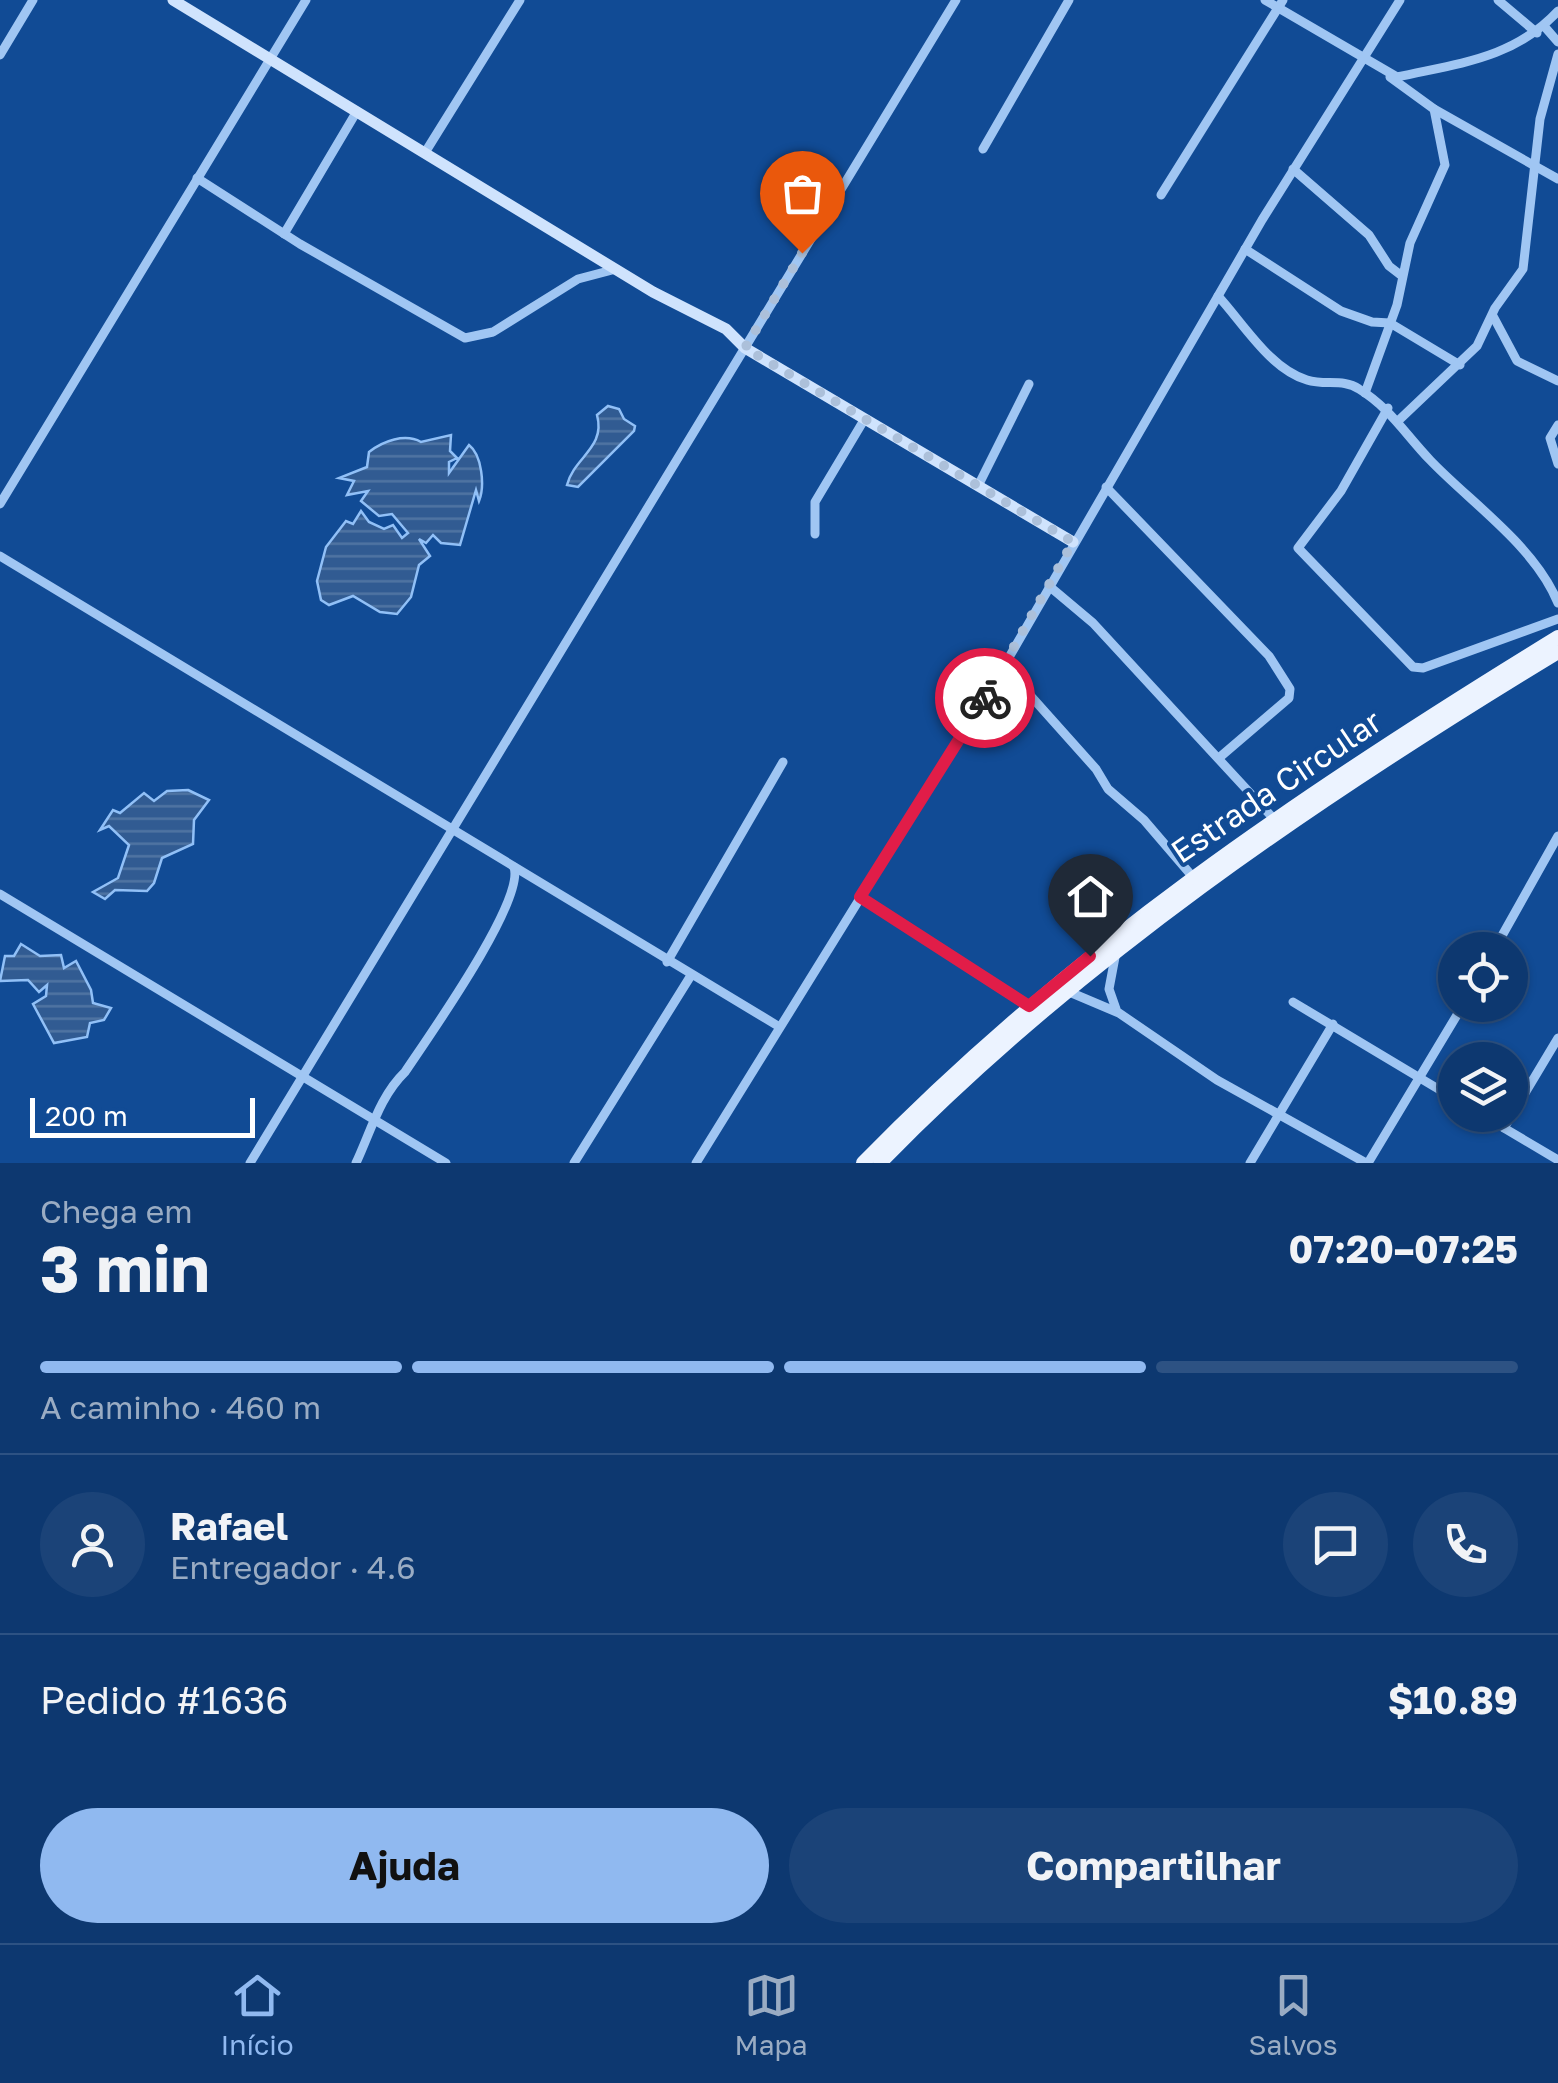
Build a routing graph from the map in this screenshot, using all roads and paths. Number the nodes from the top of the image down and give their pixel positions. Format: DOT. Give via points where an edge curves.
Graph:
graph roads {
  1 [pos="32,0"];
  2 [pos="173,0"];
  3 [pos="306,0"];
  4 [pos="520,0"];
  5 [pos="956,0"];
  6 [pos="1069,0"];
  7 [pos="1265,0"];
  8 [pos="1400,0"];
  9 [pos="1498,0"];
  10 [pos="1281,4"];
  11 [pos="1558,10"];
  12 [pos="1540,30"];
  13 [pos="1558,42"];
  14 [pos="1558,54"];
  15 [pos="0,56"];
  16 [pos="270,58"];
  17 [pos="1364,58"];
  18 [pos="1390,76"];
  19 [pos="1434,110"];
  20 [pos="357,112"];
  21 [pos="982,150"];
  22 [pos="426,151"];
  23 [pos="1536,168"];
  24 [pos="1293,169"];
  25 [pos="197,178"];
  26 [pos="1558,178"];
  27 [pos="1162,195"];
  28 [pos="284,234"];
  29 [pos="1245,248"];
  30 [pos="616,269"];
  31 [pos="1402,276"];
  32 [pos="1218,296"];
  33 [pos="1492,316"];
  34 [pos="1390,324"];
  35 [pos="745,348"];
  36 [pos="1460,365"];
  37 [pos="1558,381"];
  38 [pos="1029,384"];
  39 [pos="1365,393"];
  40 [pos="1388,408"];
  41 [pos="864,420"];
  42 [pos="1398,420"];
  43 [pos="1558,424"];
  44 [pos="1558,464"];
  45 [pos="978,486"];
  46 [pos="1106,487"];
  47 [pos="0,504"];
  48 [pos="815,534"];
  49 [pos="1073,542"];
  50 [pos="0,556"];
  51 [pos="1049,586"];
  52 [pos="1558,603"];
  53 [pos="1558,619"];
  54 [pos="1558,637"];
  55 [pos="1558,652"];
  56 [pos="1004,666"];
  57 [pos="1220,757"];
  58 [pos="783,762"];
  59 [pos="1273,818"];
  60 [pos="451,830"];
  61 [pos="1558,836"];
  62 [pos="465,838"];
  63 [pos="445,841"];
  64 [pos="514,867"];
  65 [pos="1192,876"];
  66 [pos="0,894"];
  67 [pos="860,897"];
  68 [pos="1504,932"];
  69 [pos="1116,950"];
  70 [pos="667,962"];
  71 [pos="690,977"];
  72 [pos="1067,991"];
  73 [pos="1293,1002"];
  74 [pos="1029,1006"];
  75 [pos="1119,1013"];
  76 [pos="1453,1022"];
  77 [pos="1334,1024"];
  78 [pos="778,1026"];
  79 [pos="1558,1038"];
  80 [pos="304,1077"];
  81 [pos="1418,1078"];
  82 [pos="1528,1088"];
  83 [pos="1438,1090"];
  84 [pos="1284,1114"];
  85 [pos="378,1121"];
  86 [pos="1511,1132"];
  87 [pos="1558,1160"];
  88 [pos="250,1163"];
  89 [pos="356,1163"];
  90 [pos="446,1163"];
  91 [pos="574,1163"];
  92 [pos="696,1163"];
  93 [pos="863,1163"];
  94 [pos="880,1163"];
  95 [pos="1250,1163"];
  96 [pos="1367,1163"];
  1 -- 15 [label="street"];
  2 -- 16 [label="street"];
  3 -- 16 [label="street"];
  4 -- 22 [label="street"];
  5 -- 35 [label="street"];
  6 -- 21 [label="street"];
  7 -- 10 [label="street"];
  8 -- 17 [label="street"];
  9 -- 12 [label="street"];
  10 -- 17 [label="street"];
  10 -- 27 [label="street"];
  11 -- 12 [label="street"];
  12 -- 13 [label="street"];
  12 -- 18 [label="street" via="1489,58"];
  14 -- 23 [label="street" via="1540,118"];
  16 -- 20 [label="street"];
  16 -- 25 [label="street"];
  17 -- 18 [label="street"];
  17 -- 24 [label="street"];
  18 -- 19 [label="street"];
  19 -- 23 [label="street"];
  19 -- 31 [label="street" via="1445,165"];
  20 -- 22 [label="street"];
  20 -- 28 [label="street"];
  22 -- 30 [label="street"];
  23 -- 26 [label="street"];
  23 -- 33 [label="street" via="1523,269"];
  24 -- 29 [label="street"];
  24 -- 31 [label="street" via="1368,235"];
  25 -- 28 [label="street"];
  25 -- 47 [label="street"];
  28 -- 30 [label="street" via="465,338 492,332 578,279"];
  29 -- 32 [label="street"];
  29 -- 34 [label="street" via="1342,311"];
  30 -- 35 [label="street" via="726,329"];
  31 -- 34 [label="street"];
  32 -- 39 [label="street" via="1293,374 1346,382"];
  32 -- 46 [label="street"];
  33 -- 36 [label="street"];
  33 -- 37 [label="street" via="1517,360"];
  34 -- 36 [label="street"];
  34 -- 39 [label="street"];
  35 -- 41 [label="street"];
  35 -- 60 [label="street"];
  36 -- 42 [label="street"];
  38 -- 45 [label="street"];
  39 -- 40 [label="street"];
  40 -- 42 [label="street"];
  40 -- 53 [label="street" via="1341,491 1298,548 1413,667"];
  41 -- 45 [label="street"];
  41 -- 48 [label="street" via="815,502"];
  42 -- 52 [label="street" via="1533,564"];
  43 -- 44 [label="street" via="1550,438"];
  45 -- 49 [label="street"];
  46 -- 49 [label="street"];
  46 -- 57 [label="street" via="1264,650 1290,688 1289,698"];
  49 -- 51 [label="street"];
  50 -- 60 [label="street"];
  51 -- 56 [label="street"];
  51 -- 57 [label="street"];
  54 -- 59 [label="main road, Estrada Circular"];
  55 -- 69 [label="main road, Estrada Circular" via="1337,788"];
  56 -- 65 [label="street"];
  56 -- 67 [label="street"];
  57 -- 59 [label="street"];
  58 -- 70 [label="street"];
  59 -- 65 [label="main road, Estrada Circular"];
  60 -- 62 [label="street"];
  60 -- 63 [label="street"];
  61 -- 68 [label="street"];
  62 -- 63 [label="street"];
  62 -- 64 [label="street"];
  63 -- 80 [label="street"];
  64 -- 70 [label="street"];
  64 -- 85 [label="street" via="517,884 500,923 406,1072 386,1090"];
  65 -- 74 [label="main road, Estrada Circular"];
  66 -- 80 [label="street"];
  67 -- 74 [label="street"];
  67 -- 78 [label="street"];
  69 -- 72 [label="main road, Estrada Circular"];
  69 -- 75 [label="street" via="1109,998"];
  70 -- 71 [label="street"];
  71 -- 78 [label="street"];
  71 -- 91 [label="street"];
  72 -- 75 [label="street"];
  72 -- 94 [label="main road, Estrada Circular"];
  73 -- 77 [label="street"];
  74 -- 93 [label="main road, Estrada Circular"];
  75 -- 84 [label="street" via="1218,1080"];
  76 -- 81 [label="street"];
  77 -- 81 [label="street"];
  77 -- 84 [label="street"];
  78 -- 92 [label="street"];
  79 -- 82 [label="street"];
  80 -- 85 [label="street"];
  80 -- 88 [label="street"];
  81 -- 83 [label="street"];
  81 -- 96 [label="street"];
  84 -- 95 [label="street"];
  84 -- 96 [label="street"];
  85 -- 89 [label="street"];
  85 -- 90 [label="street"];
  86 -- 87 [label="street"];
}
